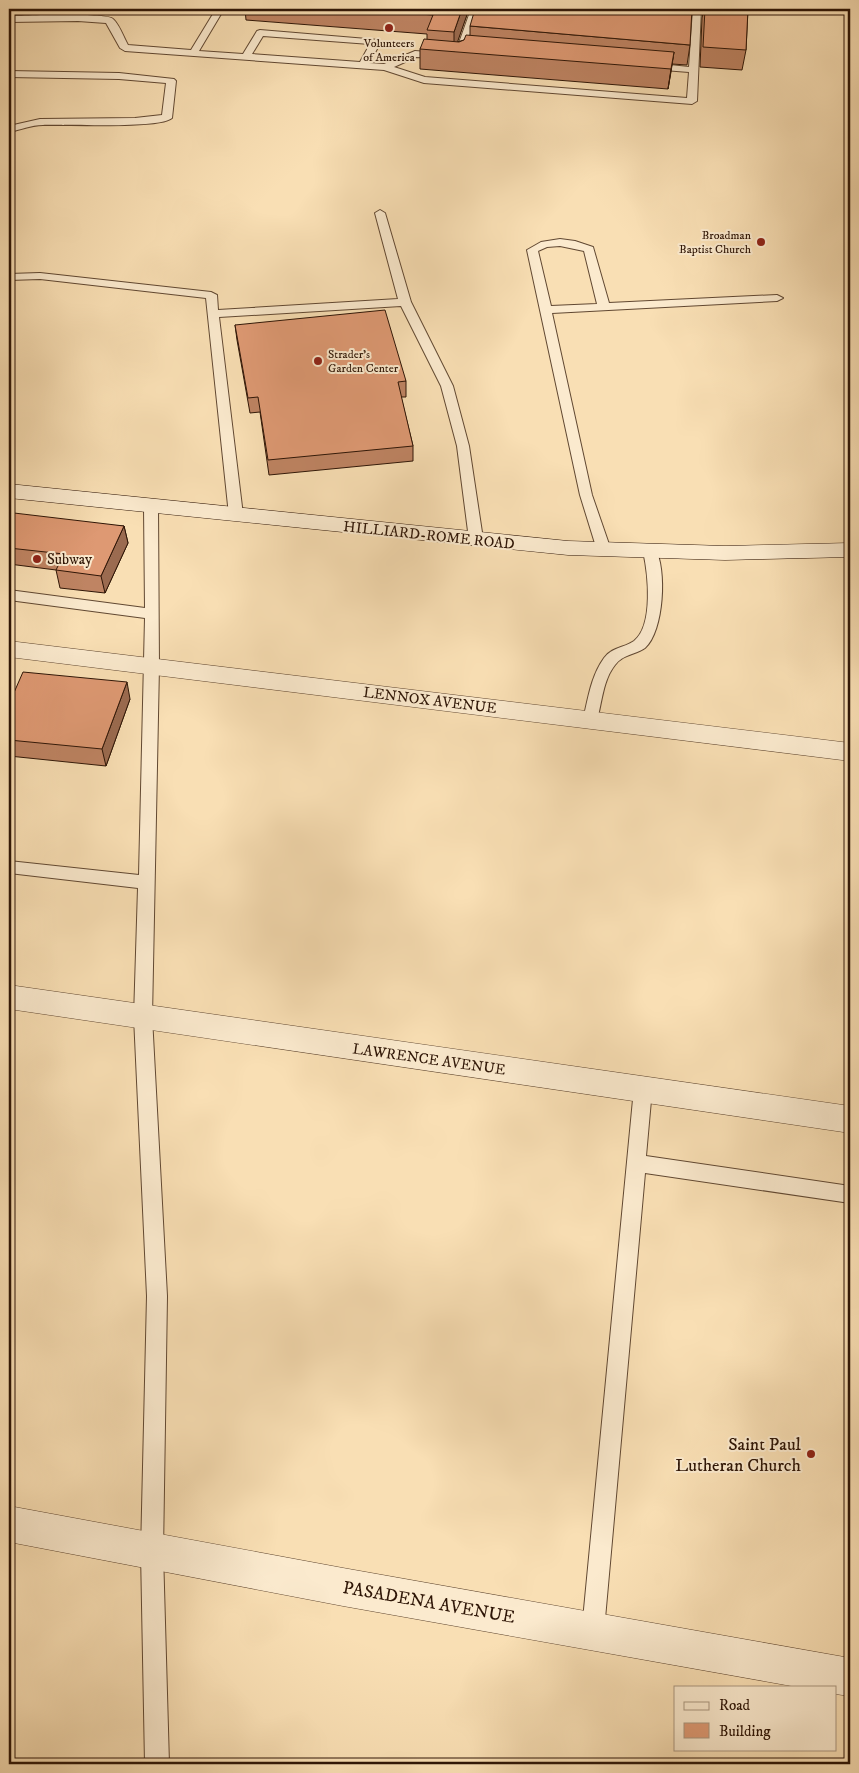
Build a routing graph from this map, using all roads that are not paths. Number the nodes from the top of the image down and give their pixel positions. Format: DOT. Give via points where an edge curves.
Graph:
graph roads {
  1 [pos="220,9"];
  2 [pos="475,9"];
  3 [pos="697,9"];
  4 [pos="9,20"];
  5 [pos="194,52"];
  6 [pos="246,56"];
  7 [pos="363,66"];
  8 [pos="646,66"];
  9 [pos="385,67"];
  10 [pos="694,70"];
  11 [pos="9,74"];
  12 [pos="9,129"];
  13 [pos="380,213"];
  14 [pos="9,277"];
  15 [pos="777,298"];
  16 [pos="404,302"];
  17 [pos="604,307"];
  18 [pos="546,310"];
  19 [pos="213,314"];
  20 [pos="9,491"];
  21 [pos="151,507"];
  22 [pos="236,515"];
  23 [pos="476,539"];
  24 [pos="604,550"];
  25 [pos="850,550"];
  26 [pos="650,551"];
  27 [pos="9,595"];
  28 [pos="152,614"];
  29 [pos="9,650"];
  30 [pos="152,666"];
  31 [pos="590,720"];
  32 [pos="850,752"];
  33 [pos="9,867"];
  34 [pos="146,882"];
  35 [pos="9,997"];
  36 [pos="143,1017"];
  37 [pos="643,1089"];
  38 [pos="850,1120"];
  39 [pos="636,1164"];
  40 [pos="850,1195"];
  41 [pos="9,1524"];
  42 [pos="152,1552"];
  43 [pos="593,1630"];
  44 [pos="850,1677"];
  45 [pos="157,1764"];
  1 -- 5 [label="lane"];
  2 -- 9 [label="lane" via="466,50 459,57 415,54"];
  3 -- 10 [label="lane"];
  4 -- 5 [label="lane" via="111,17 125,48"];
  5 -- 6 [label="lane"];
  6 -- 7 [label="lane"];
  6 -- 7 [label="lane" via="260,33 376,42"];
  7 -- 9 [label="lane"];
  8 -- 10 [label="lane"];
  9 -- 10 [label="lane" via="424,80 692,101"];
  11 -- 12 [label="lane" via="119,76 171,81 167,118 40,122"];
  13 -- 16 [label="lane"];
  14 -- 19 [label="lane" via="40,276 211,296"];
  15 -- 17 [label="lane"];
  16 -- 19 [label="lane"];
  16 -- 23 [label="lane" via="447,386 463,446"];
  17 -- 18 [label="lane"];
  17 -- 18 [label="lane" via="589,249 577,243 541,245 532,250"];
  18 -- 24 [label="lane" via="586,495"];
  19 -- 22 [label="lane"];
  20 -- 21 [label="street, HILLIARD-ROME ROAD"];
  21 -- 22 [label="street, HILLIARD-ROME ROAD"];
  21 -- 28 [label="lane"];
  22 -- 23 [label="street, HILLIARD-ROME ROAD"];
  23 -- 24 [label="street, HILLIARD-ROME ROAD"];
  24 -- 26 [label="street, HILLIARD-ROME ROAD"];
  25 -- 26 [label="street, HILLIARD-ROME ROAD"];
  26 -- 31 [label="lane" via="656,589 649,633 640,644 620,651 610,661 601,676"];
  27 -- 28 [label="lane"];
  28 -- 30 [label="lane"];
  29 -- 30 [label="street, LENNOX AVENUE"];
  30 -- 31 [label="street, LENNOX AVENUE"];
  30 -- 34 [label="lane"];
  31 -- 32 [label="street, LENNOX AVENUE"];
  33 -- 34 [label="lane"];
  34 -- 36 [label="lane"];
  35 -- 36 [label="street, LAWRENCE AVENUE"];
  36 -- 37 [label="street, LAWRENCE AVENUE"];
  36 -- 42 [label="lane" via="157,1296"];
  37 -- 38 [label="street, LAWRENCE AVENUE"];
  37 -- 39 [label="lane"];
  39 -- 40 [label="lane"];
  39 -- 43 [label="lane"];
  41 -- 42 [label="street, PASADENA AVENUE"];
  42 -- 43 [label="street, PASADENA AVENUE"];
  42 -- 45 [label="lane"];
  43 -- 44 [label="street, PASADENA AVENUE"];
}
